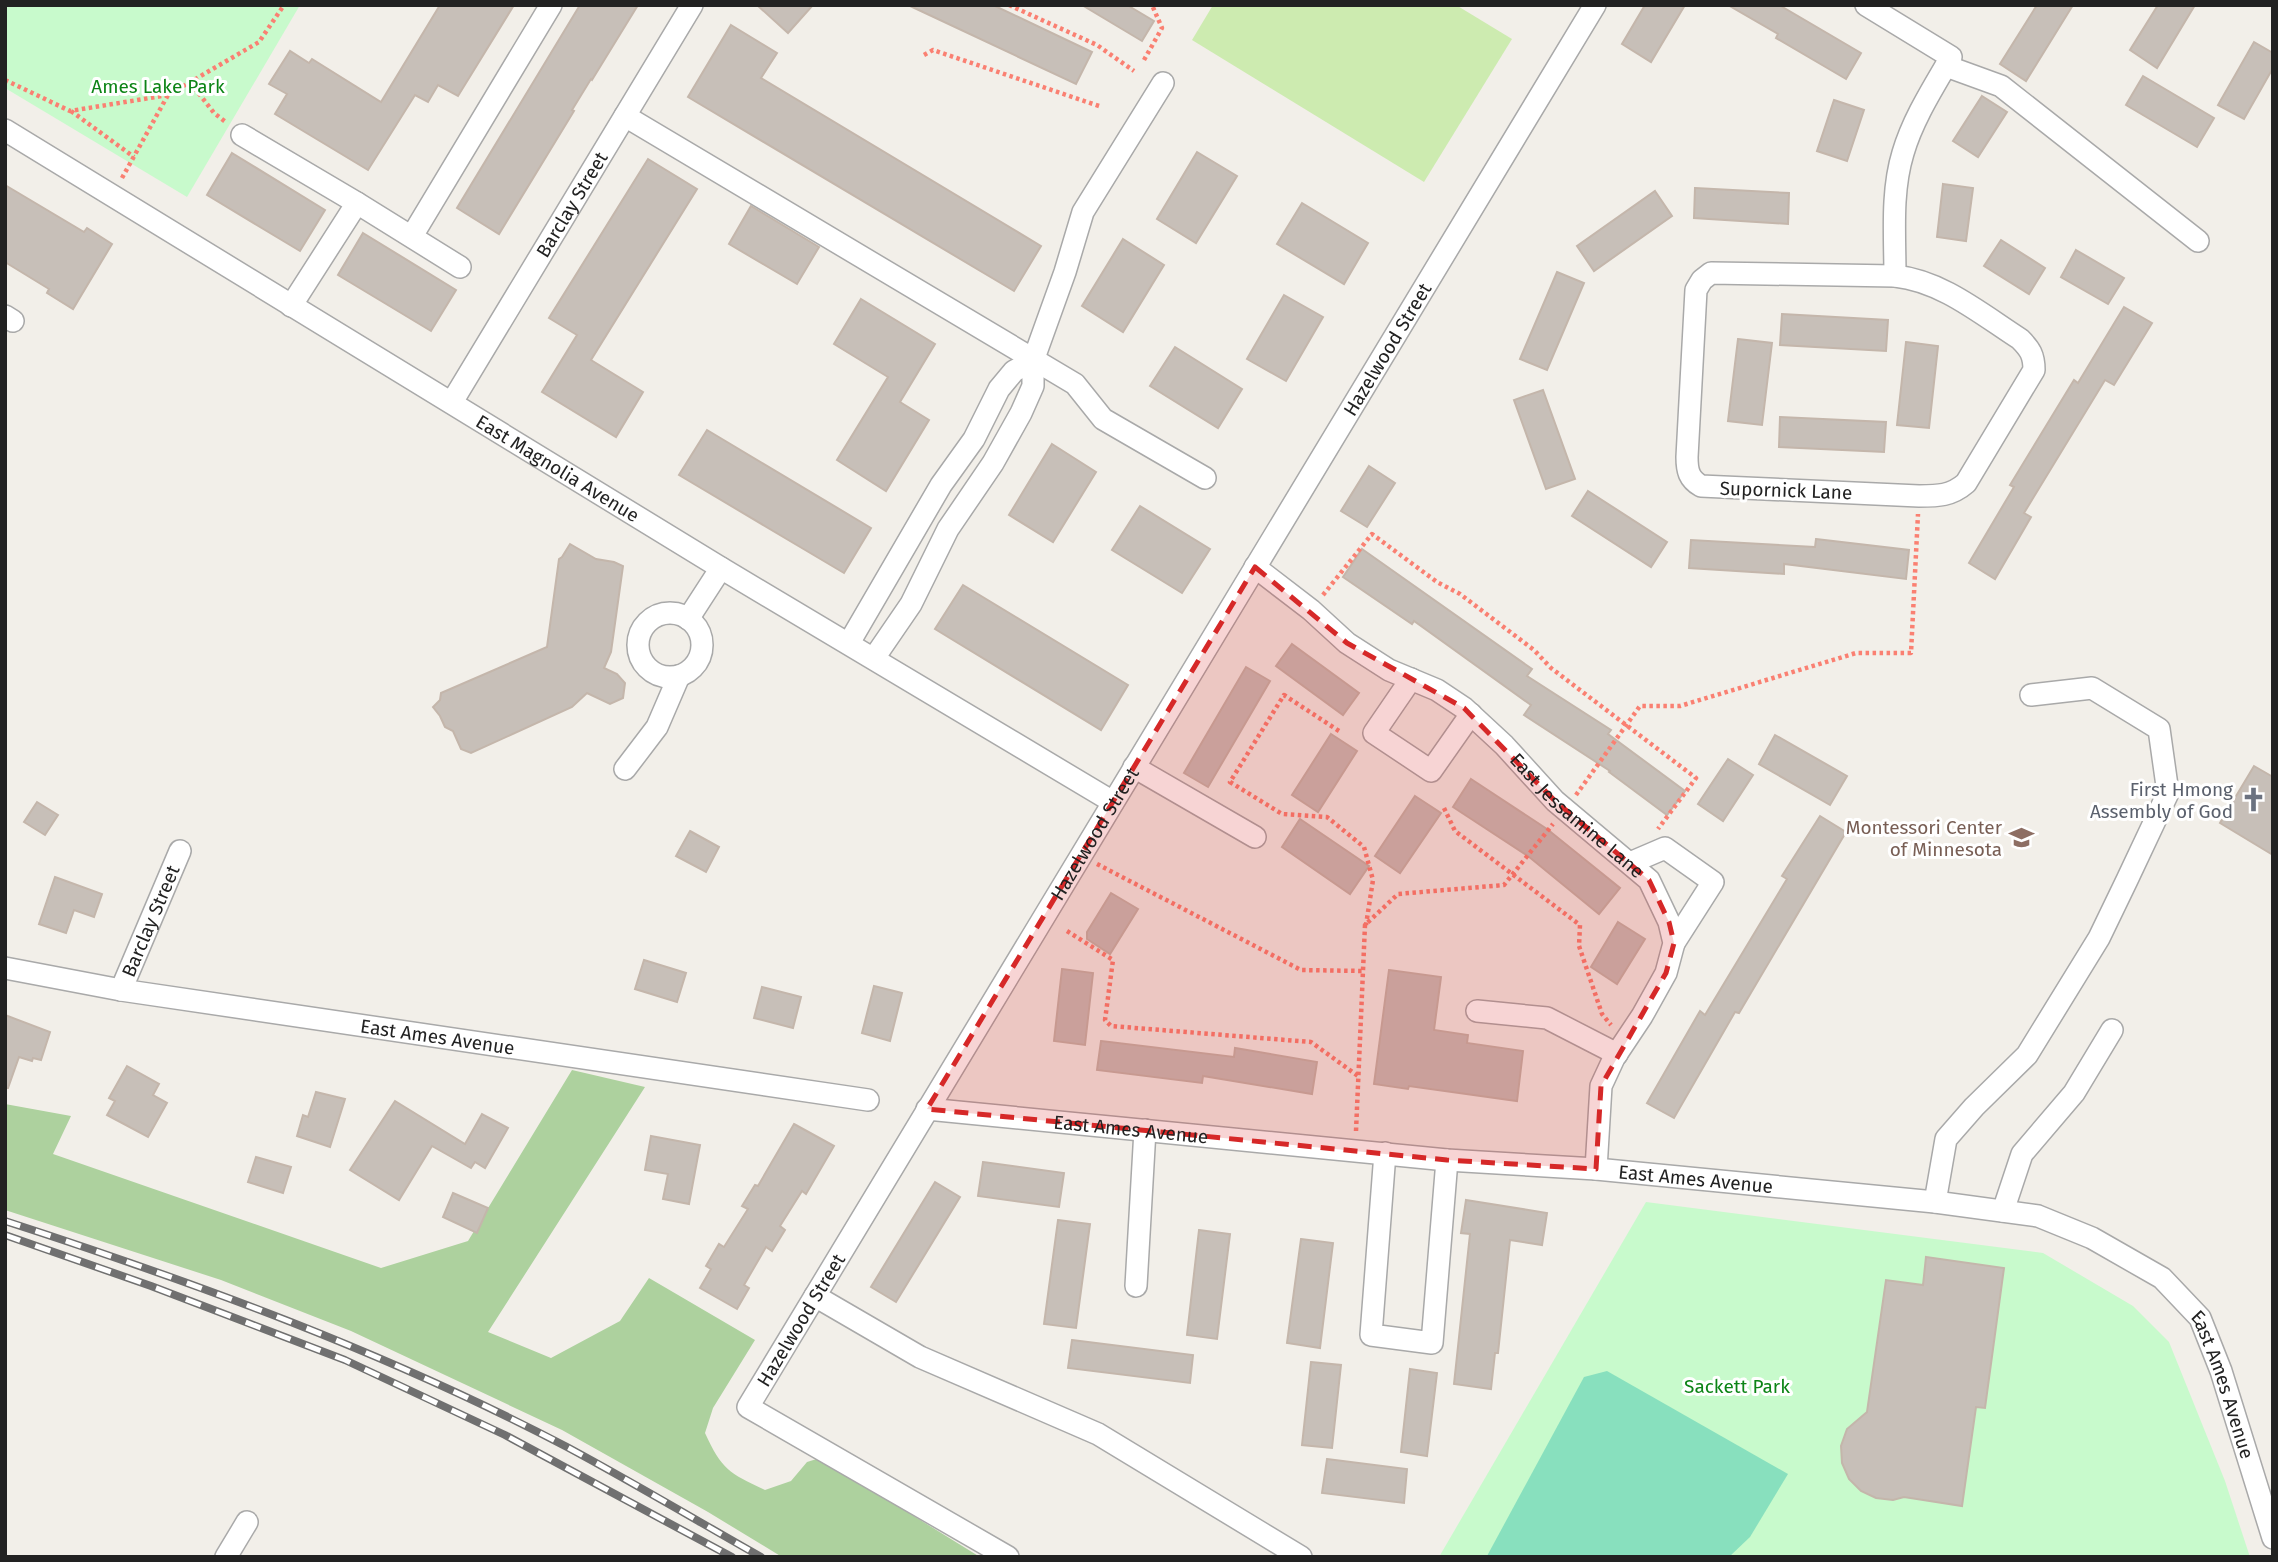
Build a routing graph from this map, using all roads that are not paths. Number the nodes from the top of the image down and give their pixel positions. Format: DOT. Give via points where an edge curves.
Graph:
graph roads {
  1 [pos="551,5"];
  2 [pos="692,5"];
  3 [pos="1595,5"];
  4 [pos="1866,5"];
  5 [pos="1948,62"];
  6 [pos="1163,83"];
  7 [pos="625,116"];
  8 [pos="5,131"];
  9 [pos="242,135"];
  10 [pos="357,203"];
  11 [pos="412,236"];
  12 [pos="2198,241"];
  13 [pos="460,267"];
  14 [pos="1895,276"];
  15 [pos="292,306"];
  16 [pos="1033,361"];
  17 [pos="452,402"];
  18 [pos="1205,478"];
  19 [pos="1255,567"];
  20 [pos="721,568"];
  21 [pos="688,619"];
  22 [pos="849,643"];
  23 [pos="874,658"];
  24 [pos="679,676"];
  25 [pos="1411,680"];
  26 [pos="2031,695"];
  27 [pos="1471,714"];
  28 [pos="1134,767"];
  29 [pos="625,769"];
  30 [pos="1113,803"];
  31 [pos="1255,837"];
  32 [pos="180,851"];
  33 [pos="1630,863"];
  34 [pos="1674,943"];
  35 [pos="5,968"];
  36 [pos="121,990"];
  37 [pos="1477,1011"];
  38 [pos="2112,1030"];
  39 [pos="1621,1048"];
  40 [pos="868,1100"];
  41 [pos="928,1109"];
  42 [pos="1145,1130"];
  43 [pos="1385,1153"];
  44 [pos="1447,1160"];
  45 [pos="1596,1169"];
  46 [pos="1936,1202"];
  47 [pos="2003,1211"];
  48 [pos="1136,1286"];
  49 [pos="815,1296"];
  50 [pos="247,1521"];
  51 [pos="2273,1538"];
  52 [pos="226,1557"];
  53 [pos="1008,1557"];
  54 [pos="1301,1557"];
  1 -- 11 [label="street"];
  2 -- 7 [label="street, Barclay Street"];
  3 -- 19 [label="street, Hazelwood Street"];
  4 -- 5 [label="street"];
  5 -- 12 [label="street" via="2001,86"];
  5 -- 14 [label="street" via="1915,120 1902,154 1896,195"];
  6 -- 16 [label="street" via="1083,212"];
  7 -- 16 [label="street"];
  7 -- 17 [label="street, Barclay Street"];
  8 -- 15 [label="street, East Magnolia Avenue"];
  9 -- 10 [label="street"];
  10 -- 11 [label="street"];
  10 -- 15 [label="street"];
  11 -- 13 [label="street"];
  14 -- 14 [label="street, Supornick Lane" via="1933,285 2031,348 2034,370 1966,483 1943,496 1919,496 1713,488 1692,481 1687,470 1695,301 1702,280 1711,273"];
  15 -- 17 [label="street, East Magnolia Avenue"];
  16 -- 18 [label="street" via="1075,384 1103,419"];
  16 -- 22 [label="street" via="1014,371 999,389 974,439 941,485"];
  16 -- 23 [label="street" via="1033,386 1021,413 948,529 911,604"];
  17 -- 20 [label="street, East Magnolia Avenue"];
  19 -- 25 [label="street, East Jessamine Lane" via="1347,643"];
  19 -- 28 [label="street, Hazelwood Street"];
  20 -- 21 [label="street"];
  20 -- 22 [label="street, East Magnolia Avenue"];
  21 -- 24 [label="street" via="702,645 695,664"];
  21 -- 24 [label="street" via="668,613 657,616 641,630 638,641 642,662 650,670 660,676"];
  22 -- 23 [label="street, East Magnolia Avenue"];
  23 -- 30 [label="street, East Magnolia Avenue"];
  24 -- 29 [label="street" via="657,727"];
  25 -- 27 [label="street, East Jessamine Lane" via="1437,690"];
  25 -- 27 [label="street" via="1374,733 1430,771"];
  26 -- 46 [label="street" via="2092,688 2159,729 2168,793 2099,938 2027,1055 1946,1139"];
  27 -- 33 [label="street, East Jessamine Lane" via="1565,810"];
  28 -- 30 [label="street, Hazelwood Street"];
  28 -- 31 [label="street"];
  30 -- 41 [label="street, Hazelwood Street"];
  32 -- 36 [label="street, Barclay Street"];
  33 -- 34 [label="street, East Jessamine Lane" via="1649,880"];
  33 -- 34 [label="street" via="1665,848 1713,882"];
  34 -- 39 [label="street" via="1666,973"];
  35 -- 36 [label="street, East Ames Avenue"];
  36 -- 40 [label="street, East Ames Avenue"];
  37 -- 39 [label="street" via="1547,1018"];
  38 -- 47 [label="street" via="2074,1093 2022,1154"];
  39 -- 45 [label="street" via="1601,1086"];
  41 -- 42 [label="street, East Ames Avenue"];
  41 -- 49 [label="street, Hazelwood Street"];
  42 -- 43 [label="street, East Ames Avenue"];
  42 -- 48 [label="street"];
  43 -- 44 [label="street, East Ames Avenue"];
  43 -- 44 [label="street" via="1371,1335 1432,1343"];
  44 -- 45 [label="street, East Ames Avenue"];
  45 -- 46 [label="street, East Ames Avenue"];
  46 -- 47 [label="street, East Ames Avenue"];
  47 -- 51 [label="street, East Ames Avenue" via="2038,1216 2092,1238 2162,1278 2200,1318"];
  49 -- 53 [label="street, Hazelwood Street" via="748,1407"];
  49 -- 54 [label="street" via="920,1357 1098,1434"];
  50 -- 52 [label="street"];
}
